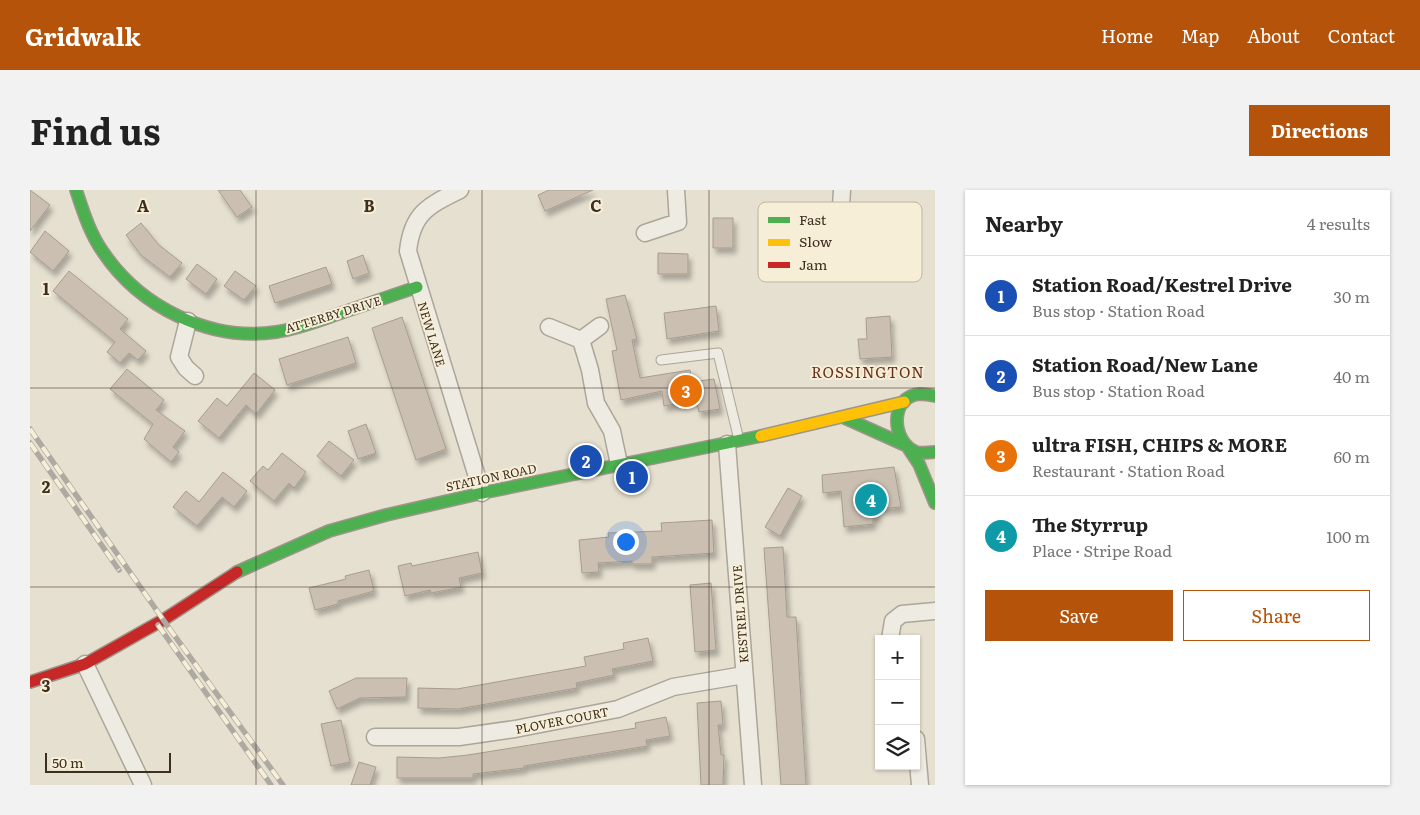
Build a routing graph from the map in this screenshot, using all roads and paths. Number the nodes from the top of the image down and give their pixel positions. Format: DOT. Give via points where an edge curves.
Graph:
graph roads {
  1 [pos="76,190"];
  2 [pos="676,190"];
  3 [pos="456,192"];
  4 [pos="645,233"];
  5 [pos="417,287"];
  6 [pos="188,321"];
  7 [pos="600,326"];
  8 [pos="549,327"];
  9 [pos="581,340"];
  10 [pos="661,360"];
  11 [pos="195,376"];
  12 [pos="935,392"];
  13 [pos="922,394"];
  14 [pos="935,396"];
  15 [pos="904,402"];
  16 [pos="844,418"];
  17 [pos="733,442"];
  18 [pos="907,447"];
  19 [pos="935,452"];
  20 [pos="619,464"];
  21 [pos="482,493"];
  22 [pos="935,498"];
  23 [pos="935,610"];
  24 [pos="891,635"];
  25 [pos="85,664"];
  26 [pos="744,675"];
  27 [pos="30,682"];
  28 [pos="375,737"];
  29 [pos="919,770"];
  30 [pos="143,785"];
  31 [pos="753,785"];
  32 [pos="920,785"];
  1 -- 6 [label="street, ATTERBY DRIVE" via="82,216 111,267 153,303"];
  2 -- 4 [label="street" via="678,222"];
  3 -- 5 [label="street, NEW LANE" via="426,209 415,221 408,252"];
  5 -- 6 [label="street, ATTERBY DRIVE" via="270,333 204,327"];
  5 -- 21 [label="street, NEW LANE"];
  6 -- 11 [label="street" via="179,356"];
  7 -- 9 [label="street"];
  8 -- 9 [label="street"];
  9 -- 20 [label="street" via="596,403 612,431"];
  10 -- 17 [label="lane" via="718,353"];
  12 -- 13 [label="street, STATION ROAD"];
  13 -- 14 [label="street"];
  13 -- 15 [label="street, STATION ROAD"];
  15 -- 16 [label="street, STATION ROAD"];
  15 -- 18 [label="street" via="896,415 896,422 900,438"];
  16 -- 17 [label="street, STATION ROAD"];
  16 -- 18 [label="street"];
  17 -- 20 [label="street, STATION ROAD"];
  17 -- 26 [label="street, KESTREL DRIVE"];
  18 -- 19 [label="street" via="924,454"];
  18 -- 22 [label="street"];
  20 -- 21 [label="street, STATION ROAD"];
  21 -- 25 [label="street, STATION ROAD" via="329,531 244,567 163,620"];
  23 -- 24 [label="street" via="902,614 894,621"];
  25 -- 27 [label="street, STATION ROAD"];
  25 -- 30 [label="street"];
  26 -- 28 [label="street, PLOVER COURT" via="673,687 618,710 514,729 459,736"];
  26 -- 31 [label="street, KESTREL DRIVE"];
  29 -- 32 [label="street"];
}
